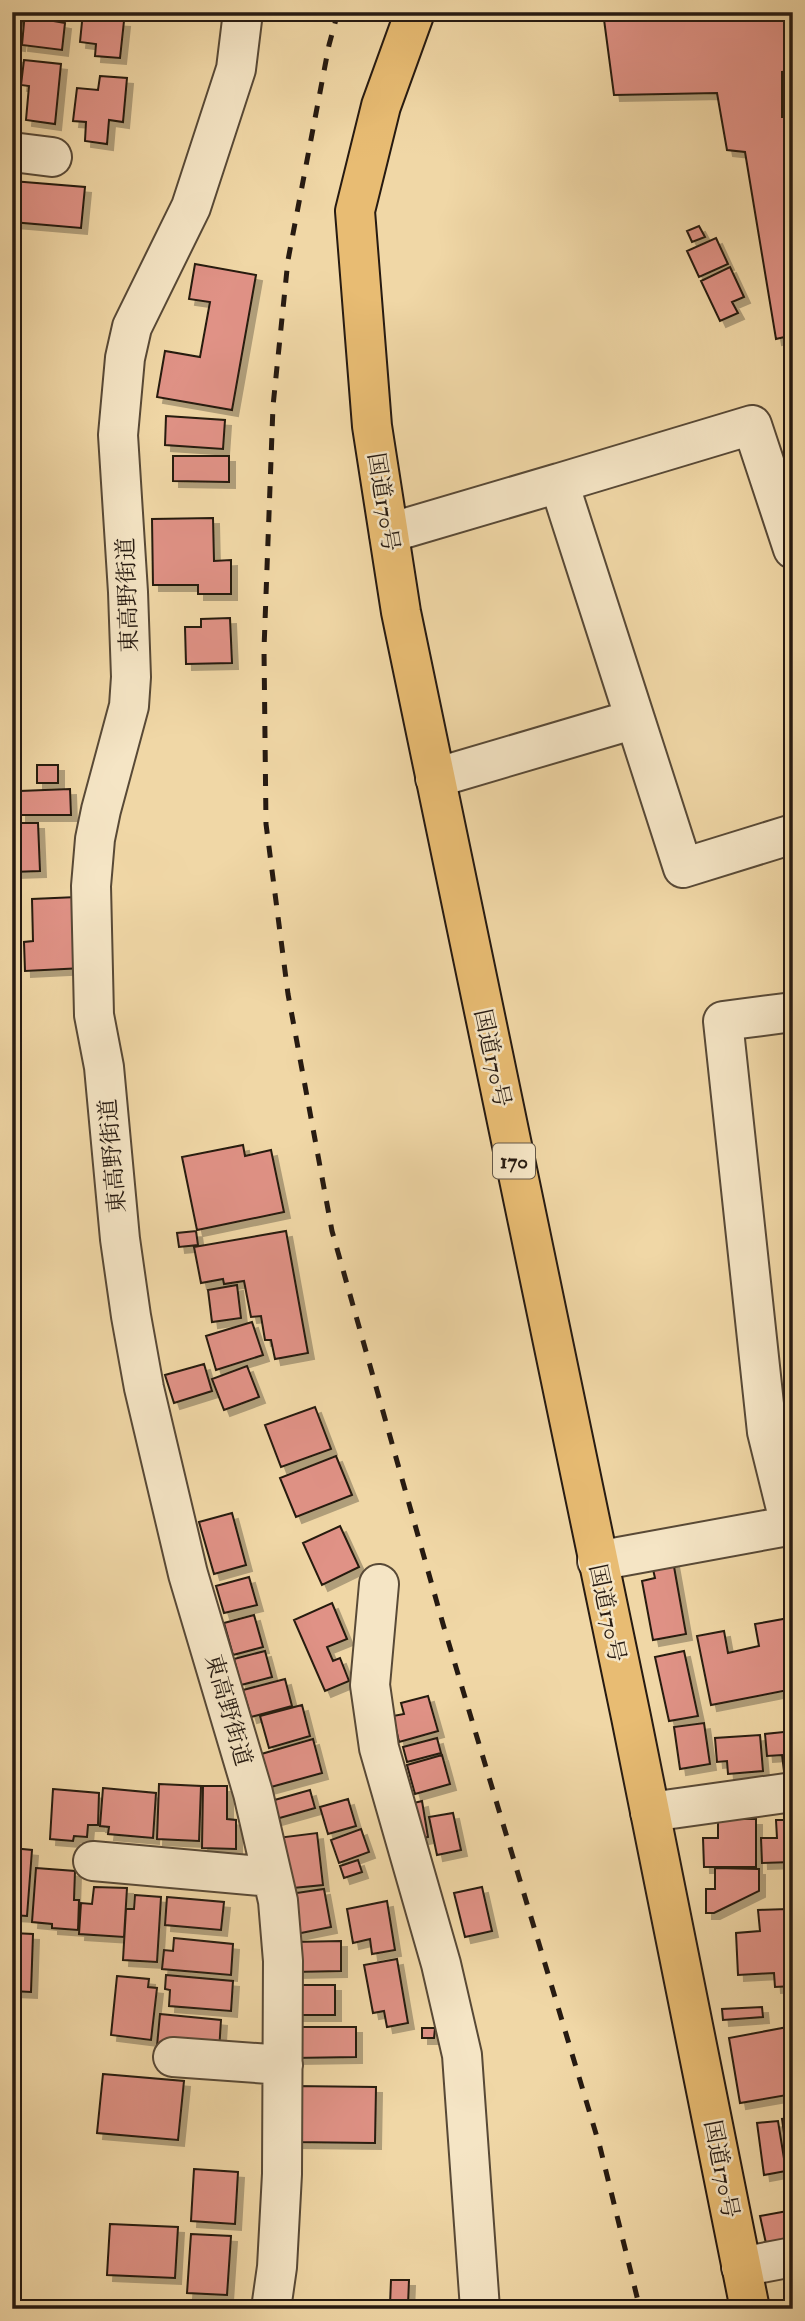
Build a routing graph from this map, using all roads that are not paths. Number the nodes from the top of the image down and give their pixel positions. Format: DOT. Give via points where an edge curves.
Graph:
graph roads {
  1 [pos="243,12"];
  2 [pos="415,12"];
  3 [pos="12,152"];
  4 [pos="52,157"];
  5 [pos="559,483"];
  6 [pos="388,533"];
  7 [pos="793,549"];
  8 [pos="635,719"];
  9 [pos="435,778"];
  10 [pos="793,834"];
  11 [pos="793,1012"];
  12 [pos="791,1525"];
  13 [pos="597,1561"];
  14 [pos="379,1584"];
  15 [pos="793,1793"];
  16 [pos="650,1812"];
  17 [pos="93,1861"];
  18 [pos="271,1877"];
  19 [pos="173,2057"];
  20 [pos="283,2065"];
  21 [pos="793,2257"];
  22 [pos="741,2267"];
  23 [pos="271,2309"];
  24 [pos="480,2309"];
  25 [pos="750,2309"];
  1 -- 18 [label="street, 東高野街道" via="236,69 191,207 132,327 125,358 118,435 129,706 97,829 91,899 94,1015 104,1067 120,1239 144,1388 188,1574 253,1793"];
  2 -- 6 [label="highway, 国道170号 / 170" via="381,107 355,211 372,426"];
  3 -- 4 [label="street"];
  5 -- 6 [label="street"];
  5 -- 7 [label="street" via="752,425"];
  5 -- 8 [label="street"];
  6 -- 9 [label="highway, 国道170号 / 170"];
  8 -- 9 [label="street"];
  8 -- 10 [label="street" via="683,868"];
  9 -- 13 [label="highway, 国道170号 / 170"];
  11 -- 12 [label="street" via="723,1021 766,1432"];
  12 -- 13 [label="street"];
  13 -- 16 [label="highway, 国道170号 / 170"];
  14 -- 24 [label="street" via="370,1685 373,1714 463,2055"];
  15 -- 16 [label="street"];
  16 -- 22 [label="highway, 国道170号 / 170"];
  17 -- 18 [label="street"];
  18 -- 20 [label="street, 東高野街道" via="278,1901 283,1961"];
  19 -- 20 [label="street"];
  20 -- 23 [label="street, 東高野街道" via="282,2174"];
  21 -- 22 [label="street"];
  22 -- 25 [label="highway, 国道170号 / 170"];
}
